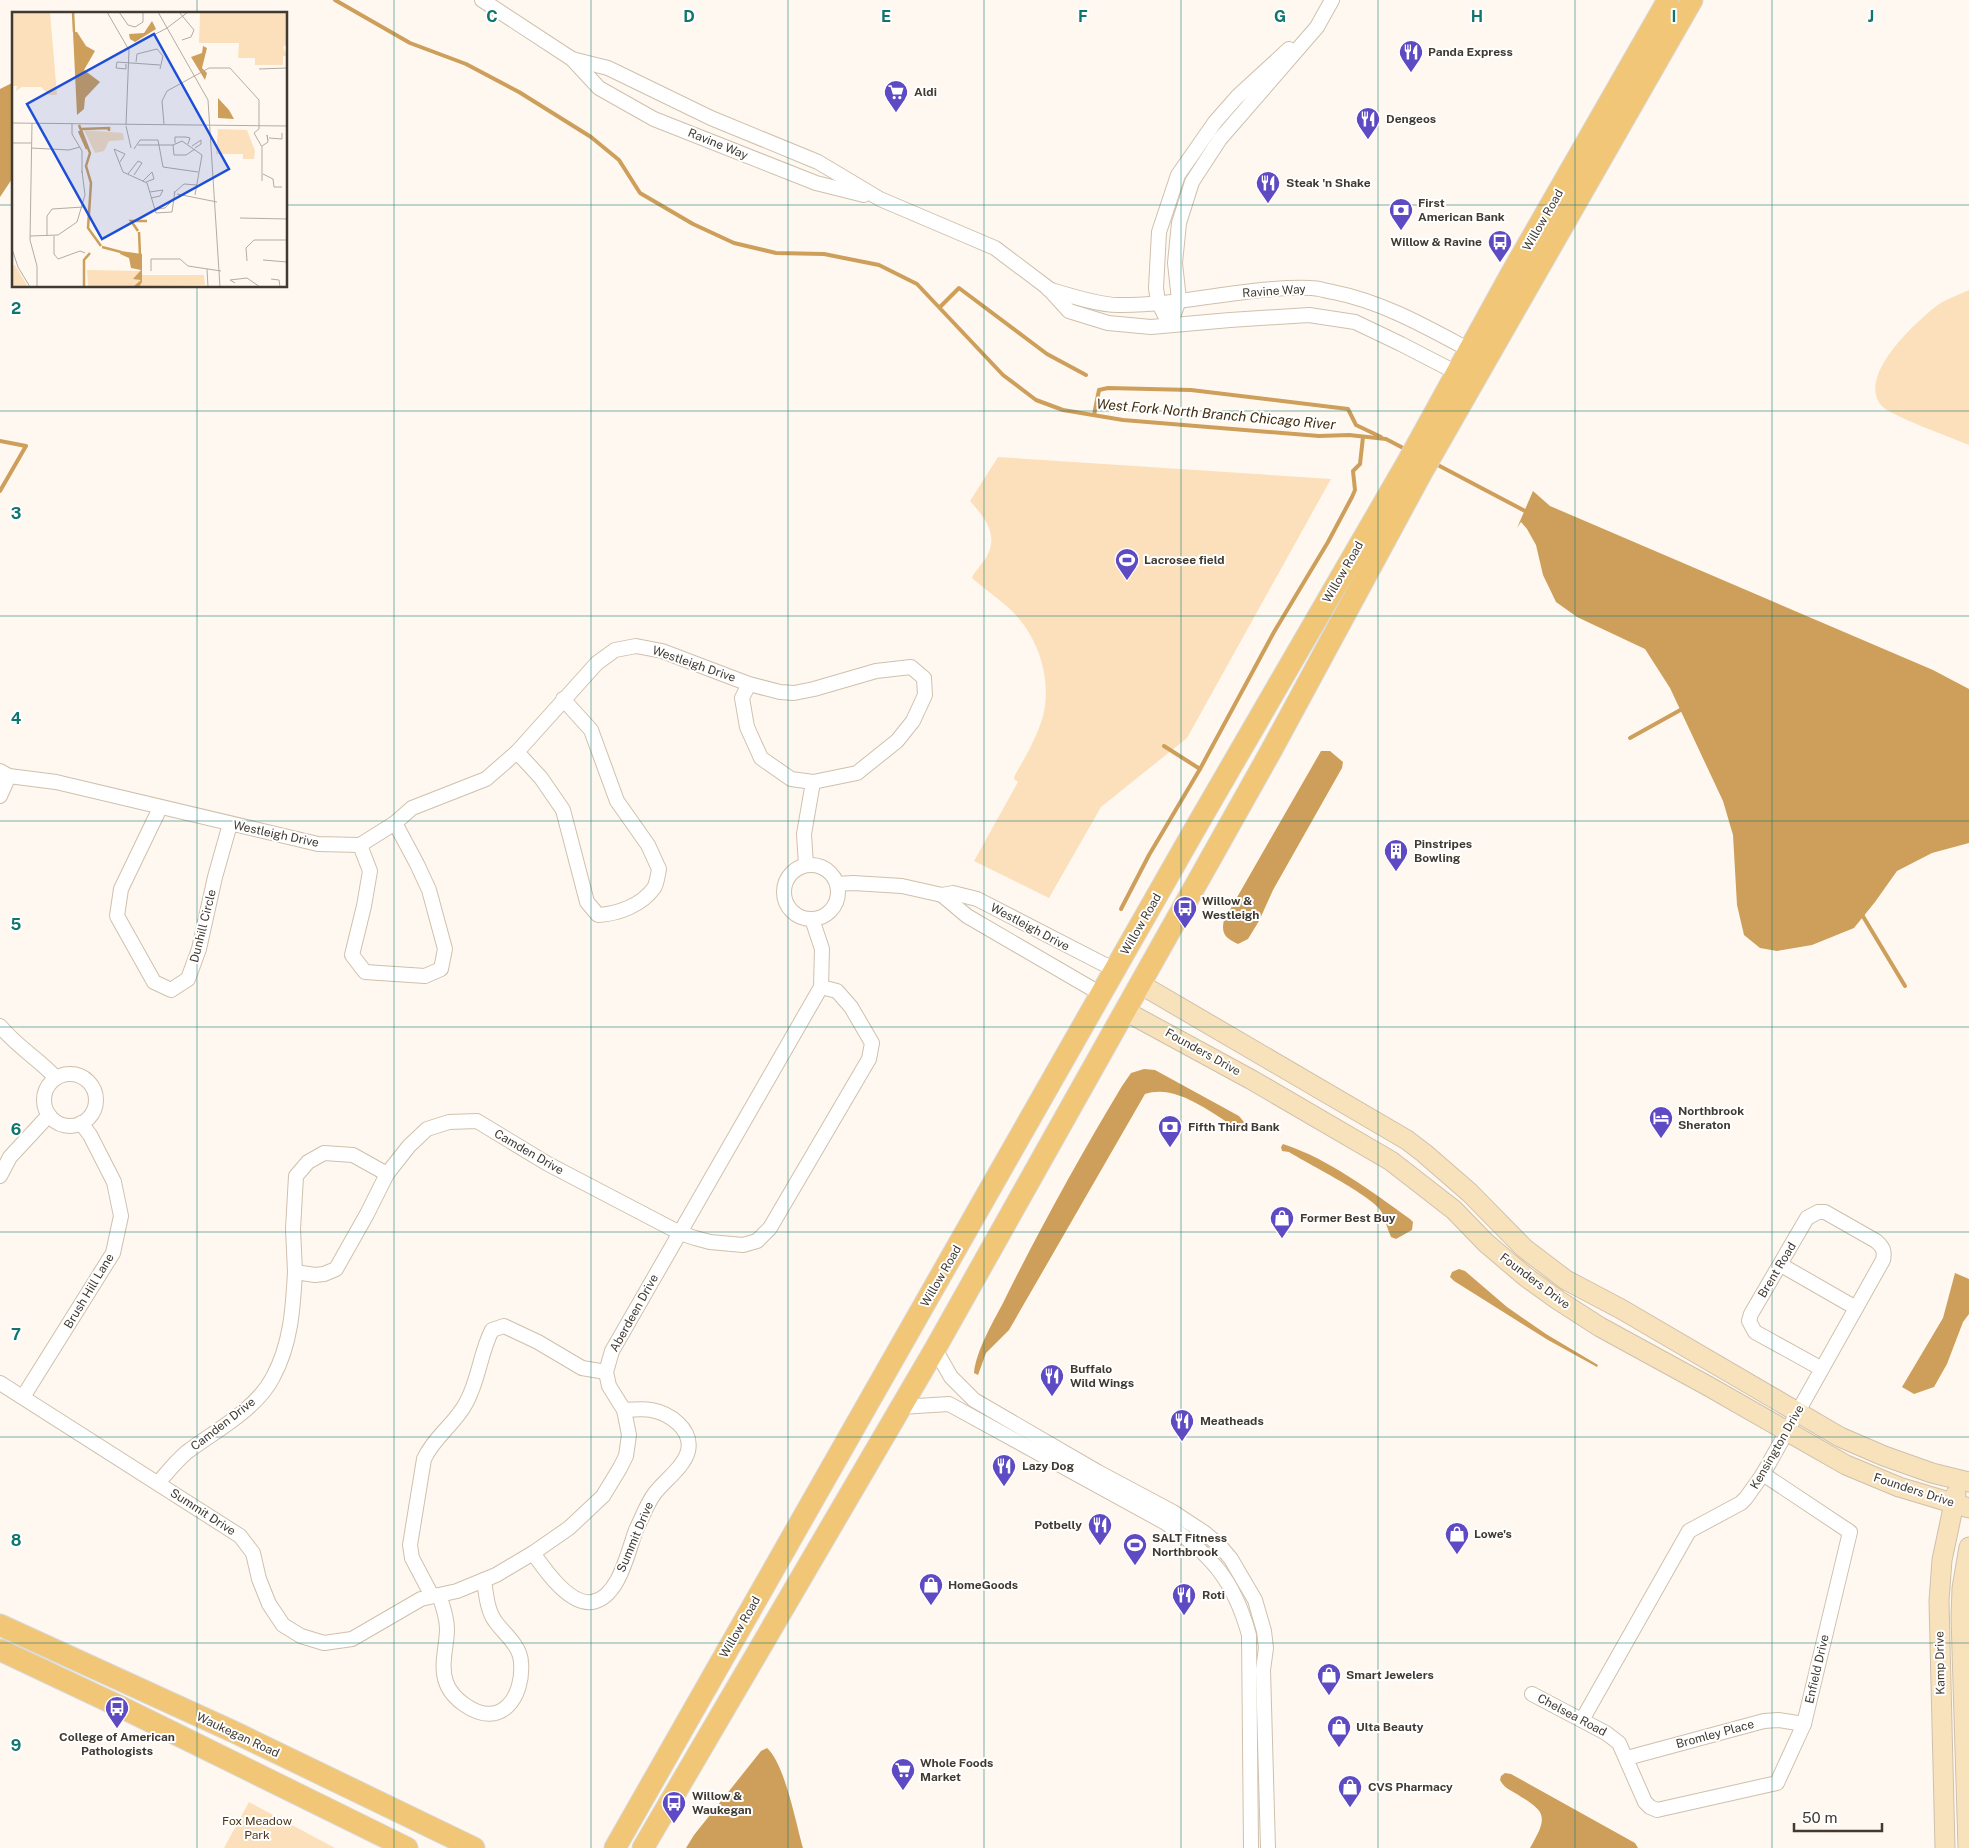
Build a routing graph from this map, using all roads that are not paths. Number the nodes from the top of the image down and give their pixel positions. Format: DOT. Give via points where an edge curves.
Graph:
graph roads {
  1 [pos="482,0"];
  2 [pos="1332,0"];
  3 [pos="1668,0"];
  4 [pos="1692,0"];
  5 [pos="1317,27"];
  6 [pos="572,60"];
  7 [pos="880,198"];
  8 [pos="1553,204"];
  9 [pos="1571,214"];
  10 [pos="1048,288"];
  11 [pos="1179,300"];
  12 [pos="1158,302"];
  13 [pos="1170,325"];
  14 [pos="1479,356"];
  15 [pos="1466,378"];
  16 [pos="1415,467"];
  17 [pos="749,684"];
  18 [pos="564,699"];
  19 [pos="517,752"];
  20 [pos="4,774"];
  21 [pos="813,782"];
  22 [pos="0,796"];
  23 [pos="160,808"];
  24 [pos="395,823"];
  25 [pos="230,824"];
  26 [pos="360,845"];
  27 [pos="806,865"];
  28 [pos="837,884"];
  29 [pos="942,895"];
  30 [pos="812,919"];
  31 [pos="1115,970"];
  32 [pos="1140,984"];
  33 [pos="821,987"];
  34 [pos="1101,994"];
  35 [pos="1125,1011"];
  36 [pos="0,1026"];
  37 [pos="56,1078"];
  38 [pos="49,1115"];
  39 [pos="81,1123"];
  40 [pos="387,1174"];
  41 [pos="0,1176"];
  42 [pos="680,1232"];
  43 [pos="1884,1252"];
  44 [pos="1781,1265"];
  45 [pos="295,1272"];
  46 [pos="1856,1308"];
  47 [pos="935,1349"];
  48 [pos="1822,1369"];
  49 [pos="606,1372"];
  50 [pos="0,1383"];
  51 [pos="23,1397"];
  52 [pos="901,1407"];
  53 [pos="624,1410"];
  54 [pos="1798,1412"];
  55 [pos="1787,1431"];
  56 [pos="1763,1474"];
  57 [pos="1964,1481"];
  58 [pos="158,1483"];
  59 [pos="1961,1506"];
  60 [pos="1969,1547"];
  61 [pos="533,1553"];
  62 [pos="484,1580"];
  63 [pos="436,1596"];
  64 [pos="0,1625"];
  65 [pos="0,1650"];
  66 [pos="1532,1694"];
  67 [pos="1582,1720"];
  68 [pos="1804,1724"];
  69 [pos="1627,1758"];
  70 [pos="1657,1810"];
  71 [pos="407,1848"];
  72 [pos="474,1848"];
  73 [pos="615,1848"];
  74 [pos="643,1848"];
  75 [pos="1250,1848"];
  76 [pos="1268,1848"];
  77 [pos="1945,1848"];
  78 [pos="1968,1848"];
  1 -- 6 [label="street, Ravine Way"];
  2 -- 5 [label="street"];
  3 -- 8 [label="main road, Willow Road"];
  4 -- 9 [label="main road, Willow Road"];
  5 -- 11 [label="street" via="1224,134 1192,182 1179,223 1176,247"];
  5 -- 12 [label="street" via="1237,97 1215,122 1178,176 1159,232"];
  6 -- 7 [label="street, Ravine Way" via="608,68 711,118 818,162"];
  6 -- 7 [label="street, Ravine Way" via="599,88 654,119 816,183"];
  7 -- 10 [label="street, Ravine Way" via="995,248"];
  8 -- 9 [label="main road"];
  8 -- 14 [label="main road, Willow Road" via="1511,274"];
  9 -- 14 [label="main road, Willow Road"];
  10 -- 12 [label="street, Ravine Way" via="1117,306"];
  10 -- 13 [label="street, Ravine Way" via="1069,311 1108,324"];
  11 -- 12 [label="street, Ravine Way"];
  11 -- 13 [label="street"];
  11 -- 14 [label="street, Ravine Way" via="1312,288 1354,296 1396,312"];
  12 -- 13 [label="street"];
  13 -- 15 [label="street, Ravine Way" via="1309,316 1355,322"];
  14 -- 15 [label="main road, Willow Road"];
  15 -- 16 [label="main road, Willow Road"];
  16 -- 31 [label="main road, Willow Road"];
  16 -- 32 [label="main road, Willow Road" via="1271,752"];
  17 -- 18 [label="street, Westleigh Drive" via="662,651 636,646 615,650 597,663"];
  17 -- 21 [label="street, Westleigh Drive" via="742,698 747,727 761,758 791,779"];
  17 -- 21 [label="street, Westleigh Drive" via="794,693 876,671 911,667 924,678 925,695 913,721 898,741 857,773"];
  18 -- 19 [label="street, Westleigh Drive"];
  18 -- 19 [label="street" via="591,730 617,801 648,845 659,869 654,887 633,906 598,916 587,902 563,810 541,778"];
  19 -- 24 [label="street, Westleigh Drive" via="486,779 412,808"];
  20 -- 22 [label="street"];
  20 -- 23 [label="street, Westleigh Drive" via="56,782"];
  21 -- 27 [label="street" via="804,834"];
  23 -- 25 [label="street, Westleigh Drive"];
  23 -- 25 [label="street, Dunhill Circle" via="120,889 117,916 154,982 171,990 188,979 200,949"];
  24 -- 26 [label="street, Westleigh Drive"];
  24 -- 26 [label="street" via="429,890 445,949 441,969 425,976 364,972 352,955 370,871"];
  25 -- 26 [label="street, Westleigh Drive" via="318,844"];
  27 -- 28 [label="street" via="822,867"];
  27 -- 30 [label="street" via="798,868 786,882 785,899 796,914"];
  28 -- 29 [label="street, Westleigh Drive" via="902,886"];
  28 -- 30 [label="street" via="833,908"];
  29 -- 31 [label="street, Westleigh Drive" via="954,893 977,899"];
  29 -- 34 [label="street, Westleigh Drive" via="967,916"];
  30 -- 33 [label="street, Aberdeen Drive" via="822,949"];
  31 -- 32 [label="main road"];
  31 -- 34 [label="main road, Willow Road"];
  32 -- 35 [label="main road, Willow Road"];
  32 -- 54 [label="main road, Founders Drive" via="1407,1140 1470,1193 1524,1248 1566,1280"];
  33 -- 42 [label="street, Aberdeen Drive"];
  33 -- 42 [label="street" via="837,991 851,1007 872,1043 868,1059 770,1228 757,1241 743,1244 710,1242"];
  34 -- 35 [label="main road"];
  34 -- 73 [label="main road, Willow Road"];
  35 -- 47 [label="main road, Willow Road"];
  35 -- 55 [label="main road, Founders Drive" via="1244,1075 1391,1161 1454,1210 1526,1277 1558,1300 1600,1328"];
  36 -- 37 [label="street"];
  37 -- 38 [label="street" via="45,1095"];
  37 -- 39 [label="street" via="75,1075 91,1085 96,1103 91,1115"];
  38 -- 39 [label="street" via="67,1126"];
  38 -- 41 [label="street" via="10,1157"];
  39 -- 51 [label="street, Brush Hill Lane" via="114,1182 121,1216 114,1253"];
  40 -- 42 [label="street, Camden Drive" via="427,1129 449,1122 477,1121 548,1164"];
  40 -- 45 [label="street, Camden Drive" via="336,1269 315,1275"];
  40 -- 45 [label="street, Camden Drive" via="352,1156 324,1153 308,1162 296,1176"];
  42 -- 49 [label="street, Aberdeen Drive" via="612,1351"];
  43 -- 44 [label="street, Brent Road" via="1876,1241 1825,1212 1818,1212 1807,1218"];
  43 -- 46 [label="street, Kensington Drive" via="1883,1260"];
  44 -- 46 [label="street"];
  44 -- 48 [label="street, Brent Road" via="1751,1314 1751,1328"];
  45 -- 58 [label="street, Camden Drive" via="292,1318 285,1349 273,1378 251,1404 184,1454"];
  46 -- 48 [label="street, Kensington Drive"];
  47 -- 52 [label="main road, Willow Road"];
  47 -- 76 [label="street" via="951,1378 974,1400 1173,1512 1205,1533 1231,1559 1255,1600 1264,1631"];
  48 -- 54 [label="street, Kensington Drive"];
  49 -- 53 [label="street, Summit Drive" via="609,1386"];
  49 -- 63 [label="street" via="582,1368 504,1326 492,1330 465,1405 430,1446 424,1459 410,1546 412,1558"];
  50 -- 51 [label="street, Summit Drive"];
  51 -- 58 [label="street, Summit Drive"];
  52 -- 74 [label="main road, Willow Road"];
  52 -- 75 [label="street" via="949,1404 1164,1522 1190,1539 1209,1558 1239,1602 1249,1635"];
  53 -- 61 [label="street, Summit Drive" via="629,1435 626,1456 604,1496 569,1528"];
  53 -- 61 [label="street, Summit Drive" via="662,1412 682,1426 688,1451 644,1512 623,1571 606,1594 594,1602 583,1602 562,1588"];
  54 -- 55 [label="street, Kensington Drive"];
  54 -- 57 [label="main road, Founders Drive" via="1859,1446 1932,1473"];
  55 -- 56 [label="street, Kensington Drive"];
  55 -- 59 [label="main road, Founders Drive" via="1846,1465 1880,1480"];
  56 -- 67 [label="street, Kensington Drive" via="1741,1502 1689,1531"];
  56 -- 68 [label="street, Enfield Drive" via="1850,1532"];
  57 -- 59 [label="main road, Kamp Drive"];
  58 -- 63 [label="street, Summit Drive" via="240,1536 253,1553 269,1604 283,1625 301,1636 324,1643 352,1639 420,1599"];
  59 -- 77 [label="main road, Kamp Drive" via="1942,1560 1939,1601"];
  60 -- 78 [label="main road, Kamp Drive" via="1961,1617"];
  61 -- 62 [label="street, Summit Drive"];
  62 -- 63 [label="street, Summit Drive"];
  62 -- 63 [label="street" via="494,1620 513,1642 521,1659 522,1674 517,1695 506,1708 496,1713 487,1715 473,1710 449,1690 444,1669 447,1627"];
  64 -- 72 [label="main road, Waukegan Road" via="234,1732"];
  65 -- 71 [label="main road, Waukegan Road"];
  66 -- 67 [label="street, Chelsea Road"];
  67 -- 69 [label="street, Chelsea Road" via="1620,1743"];
  68 -- 69 [label="street, Bromley Place" via="1764,1721"];
  68 -- 70 [label="street, Enfield Drive" via="1777,1783"];
  69 -- 70 [label="street, Chelsea Road" via="1645,1802"];
}
